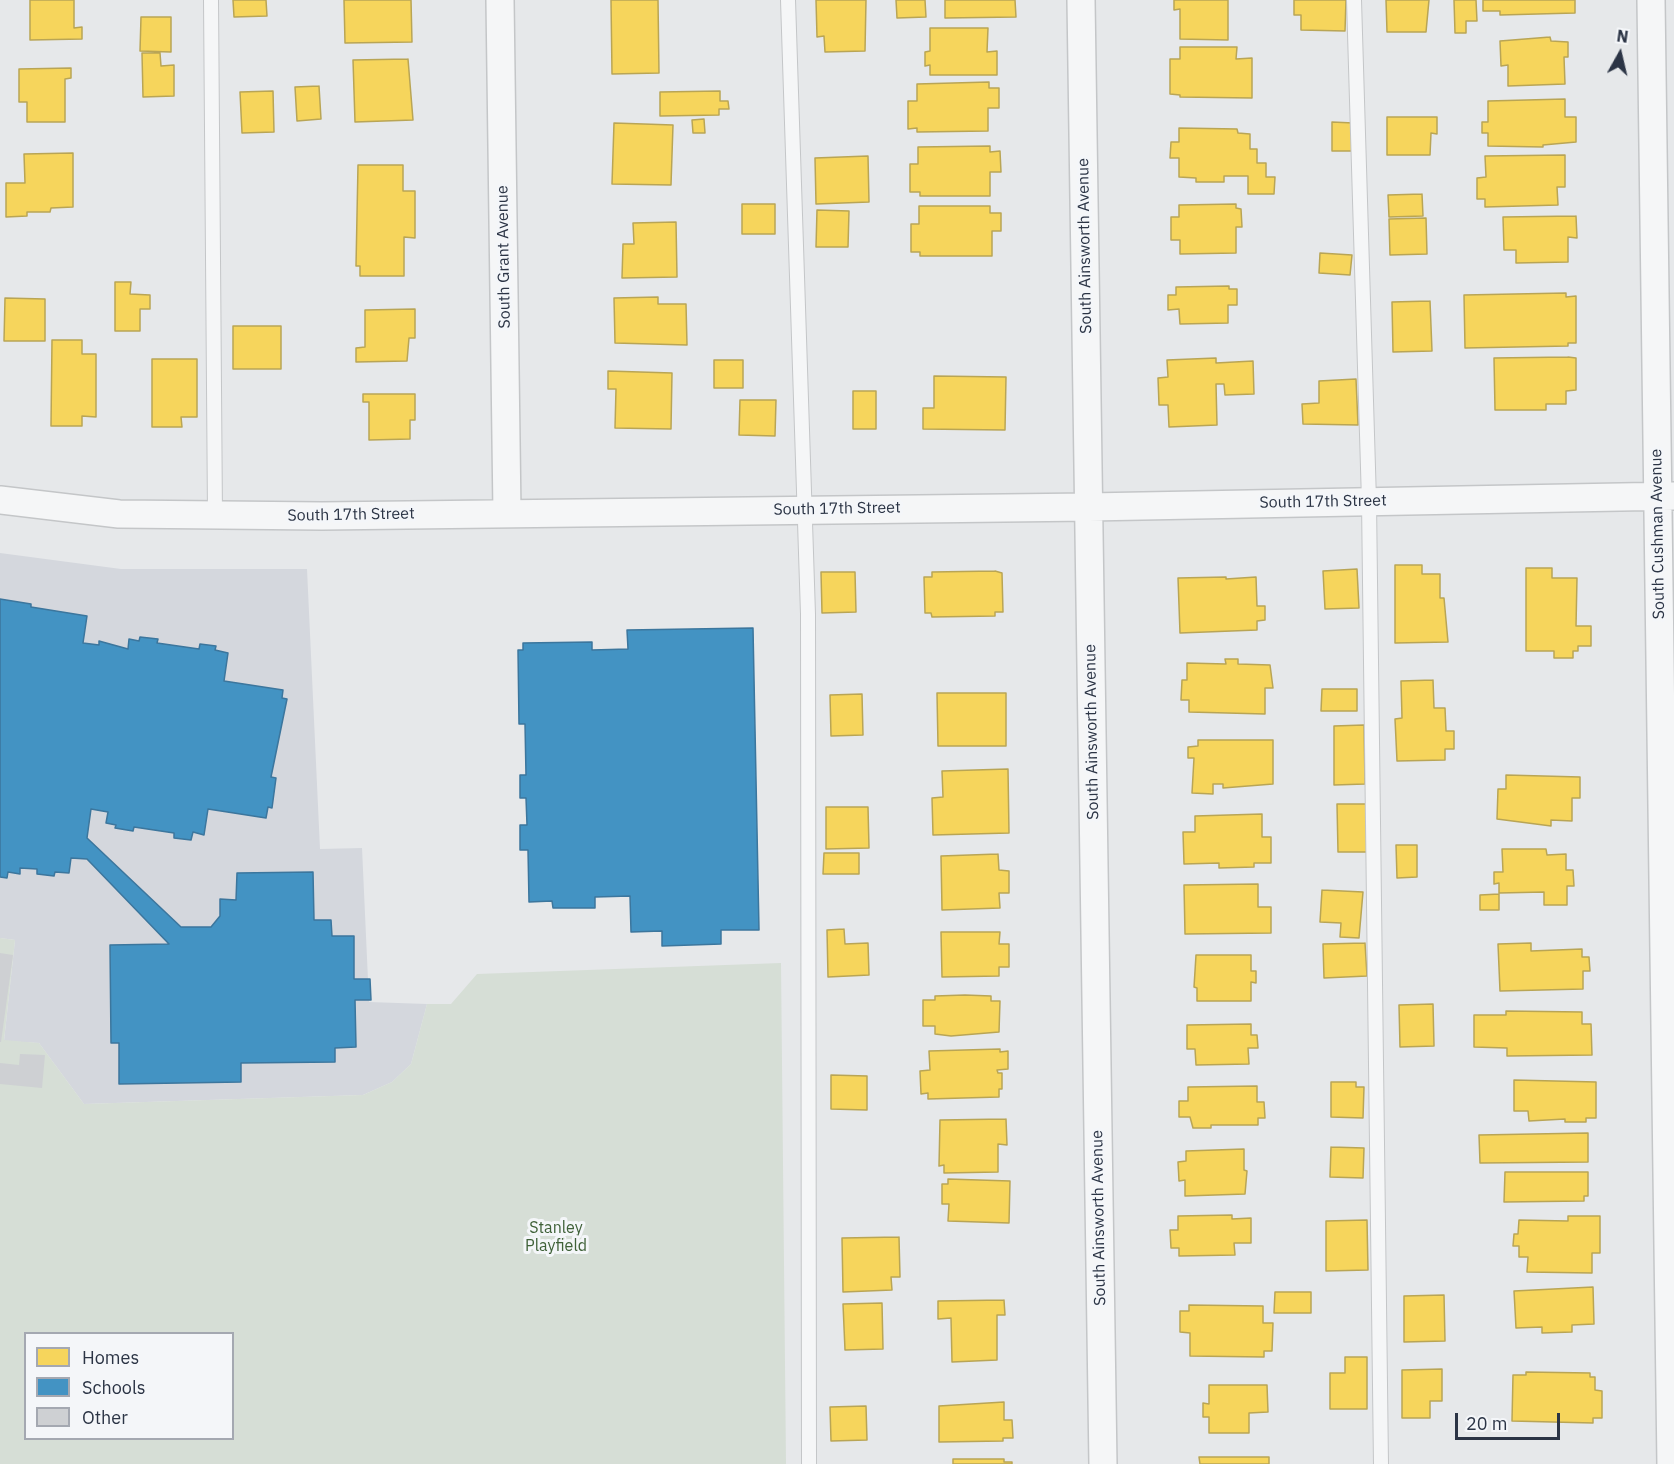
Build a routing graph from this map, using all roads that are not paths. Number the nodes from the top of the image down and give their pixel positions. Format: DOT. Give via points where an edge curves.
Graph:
graph roads {
  1 [pos="211,0"];
  2 [pos="500,0"];
  3 [pos="788,0"];
  4 [pos="1082,0"];
  5 [pos="1354,0"];
  6 [pos="1651,0"];
  7 [pos="1666,496"];
  8 [pos="0,500"];
  9 [pos="1369,501"];
  10 [pos="1089,507"];
  11 [pos="804,510"];
  12 [pos="507,513"];
  13 [pos="215,516"];
  14 [pos="809,1464"];
  15 [pos="1103,1464"];
  16 [pos="1381,1464"];
  17 [pos="1671,1464"];
  1 -- 13 [label="lane"];
  2 -- 12 [label="street, South Grant Avenue"];
  3 -- 11 [label="lane"];
  4 -- 10 [label="street, South Ainsworth Avenue"];
  5 -- 9 [label="lane"];
  6 -- 7 [label="street, South Cushman Avenue"];
  7 -- 9 [label="street, South 17th Street"];
  7 -- 17 [label="street, South Cushman Avenue"];
  8 -- 13 [label="street, South 17th Street" via="119,514"];
  9 -- 10 [label="street, South 17th Street"];
  9 -- 16 [label="lane"];
  10 -- 11 [label="street, South 17th Street"];
  10 -- 15 [label="street, South Ainsworth Avenue"];
  11 -- 12 [label="street, South 17th Street"];
  11 -- 14 [label="lane" via="808,614"];
  12 -- 13 [label="street, South 17th Street"];
}
